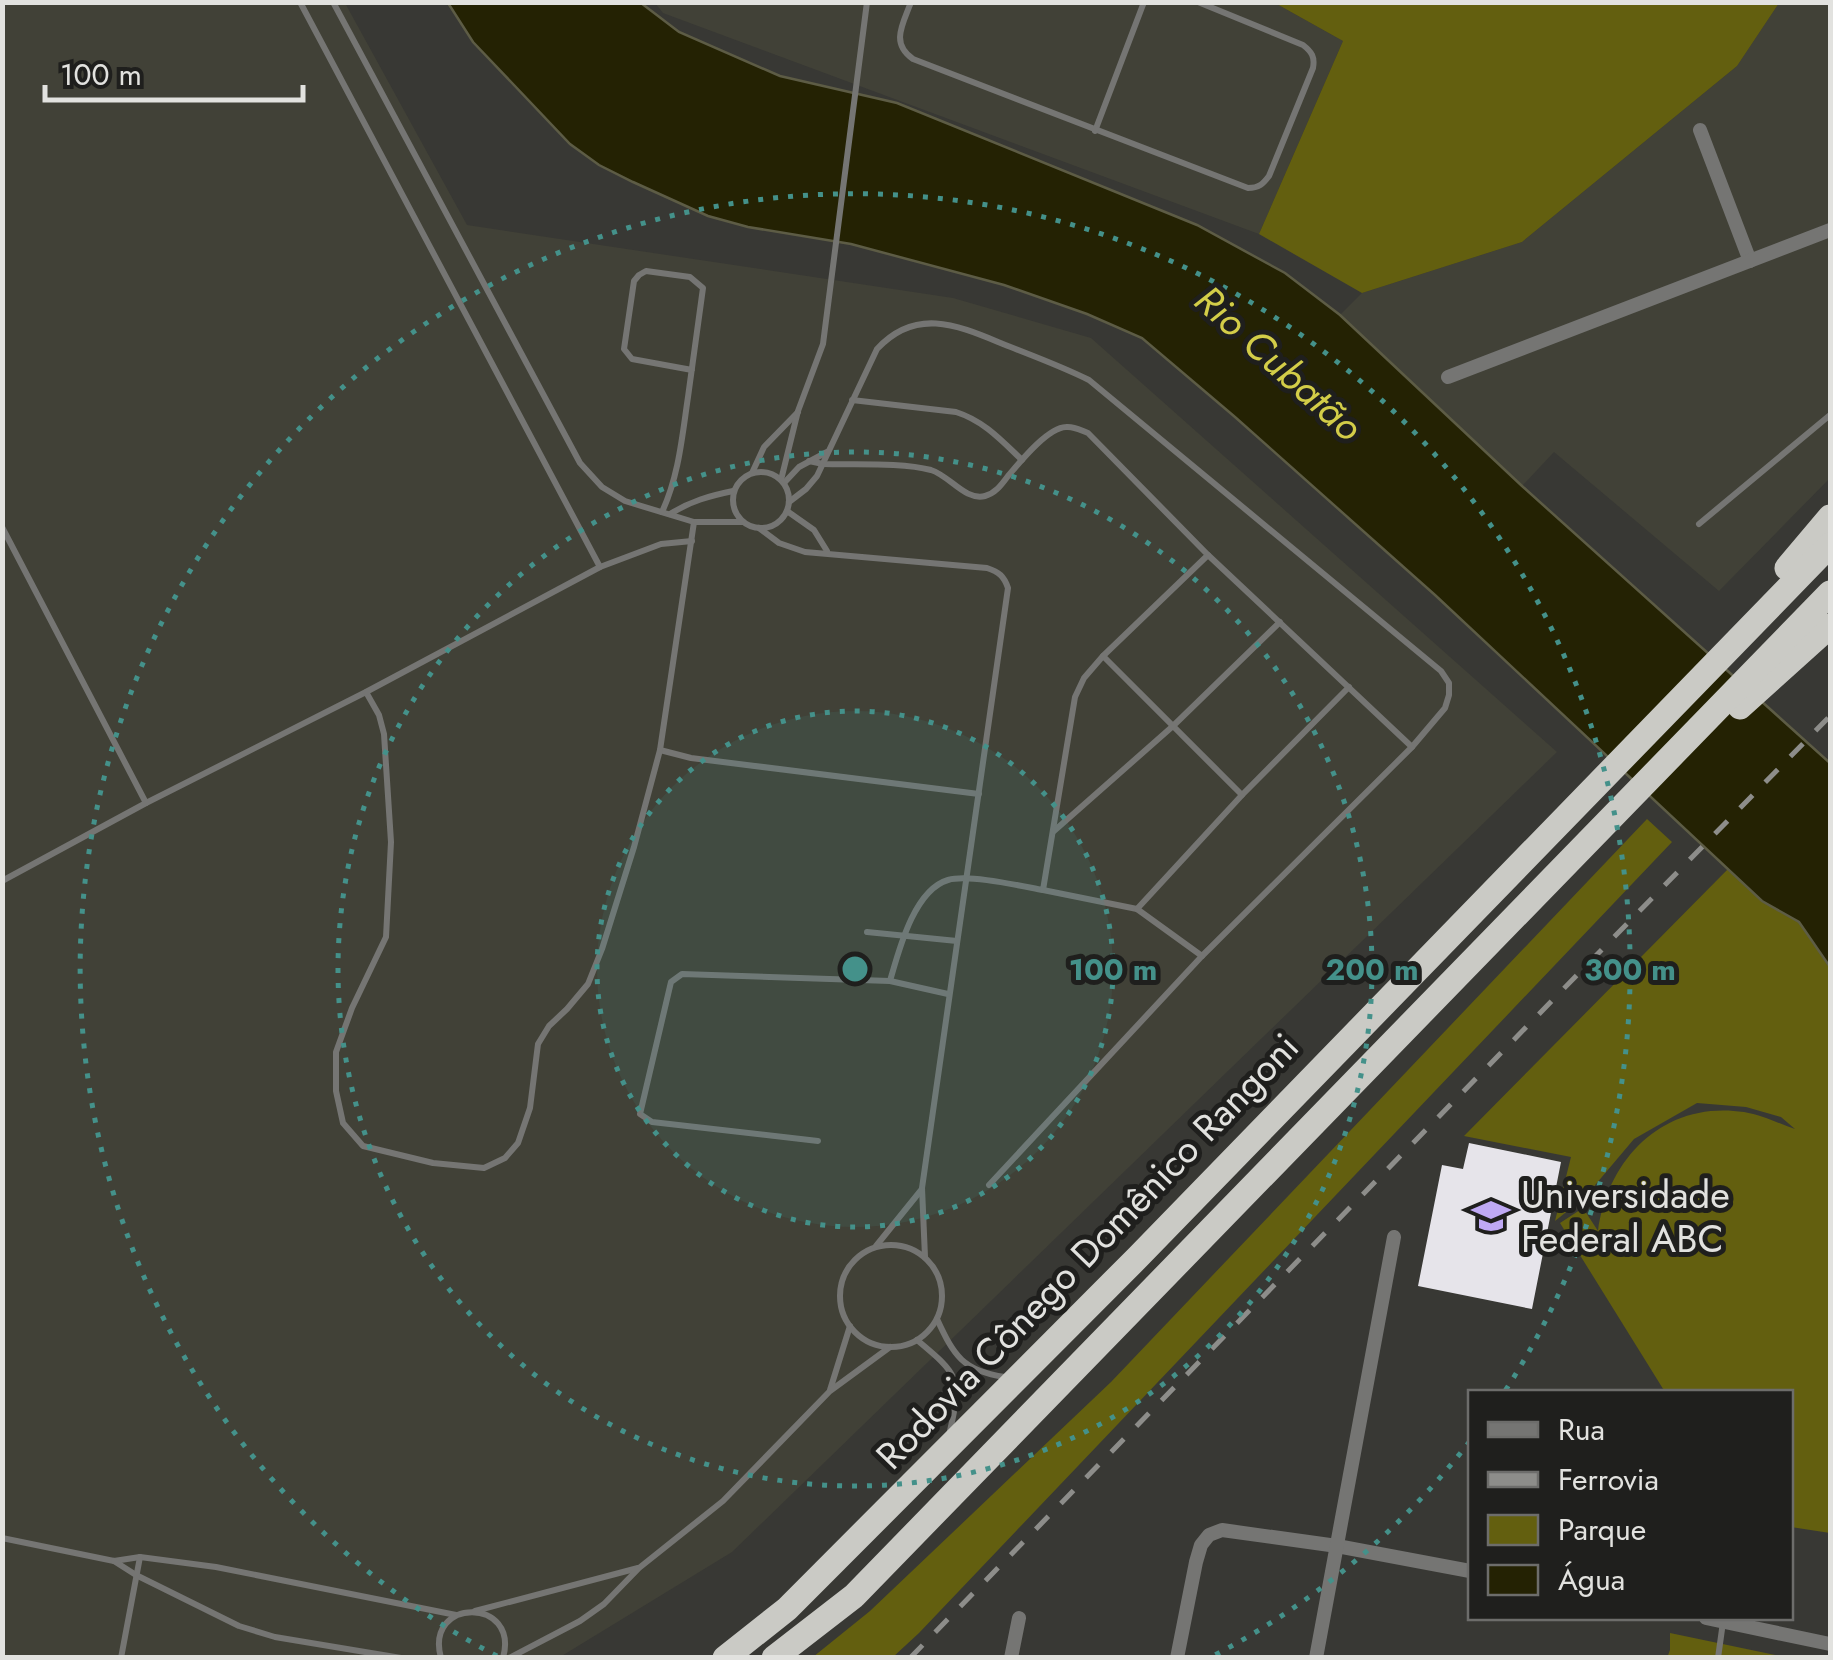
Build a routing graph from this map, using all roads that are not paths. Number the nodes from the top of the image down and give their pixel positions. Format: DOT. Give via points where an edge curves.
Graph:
graph roads {
  1 [pos="300,2"];
  2 [pos="333,2"];
  3 [pos="867,2"];
  4 [pos="912,2"];
  5 [pos="1144,2"];
  6 [pos="1198,2"];
  7 [pos="1700,130"];
  8 [pos="1095,131"];
  9 [pos="1830,230"];
  10 [pos="1750,261"];
  11 [pos="692,370"];
  12 [pos="1448,377"];
  13 [pos="852,400"];
  14 [pos="798,411"];
  15 [pos="1830,415"];
  16 [pos="828,452"];
  17 [pos="1022,460"];
  18 [pos="809,461"];
  19 [pos="823,464"];
  20 [pos="752,473"];
  21 [pos="782,482"];
  22 [pos="734,491"];
  23 [pos="788,506"];
  24 [pos="666,513"];
  25 [pos="1830,518"];
  26 [pos="694,522"];
  27 [pos="743,522"];
  28 [pos="1699,524"];
  29 [pos="2,527"];
  30 [pos="759,528"];
  31 [pos="692,541"];
  32 [pos="1830,545"];
  33 [pos="828,552"];
  34 [pos="1208,555"];
  35 [pos="600,567"];
  36 [pos="1830,593"];
  37 [pos="1280,622"];
  38 [pos="1830,626"];
  39 [pos="1103,656"];
  40 [pos="1348,687"];
  41 [pos="366,692"];
  42 [pos="1173,726"];
  43 [pos="1412,747"];
  44 [pos="660,750"];
  45 [pos="979,794"];
  46 [pos="1589,794"];
  47 [pos="1242,795"];
  48 [pos="146,803"];
  49 [pos="1622,808"];
  50 [pos="1053,832"];
  51 [pos="967,878"];
  52 [pos="2,881"];
  53 [pos="1044,890"];
  54 [pos="1137,909"];
  55 [pos="867,932"];
  56 [pos="904,935"];
  57 [pos="957,941"];
  58 [pos="1202,956"];
  59 [pos="890,980"];
  60 [pos="948,994"];
  61 [pos="818,1142"];
  62 [pos="989,1185"];
  63 [pos="922,1188"];
  64 [pos="1394,1237"];
  65 [pos="876,1247"];
  66 [pos="925,1257"];
  67 [pos="937,1320"];
  68 [pos="850,1326"];
  69 [pos="917,1340"];
  70 [pos="890,1347"];
  71 [pos="1016,1378"];
  72 [pos="830,1391"];
  73 [pos="946,1449"];
  74 [pos="2,1538"];
  75 [pos="1338,1546"];
  76 [pos="140,1557"];
  77 [pos="114,1561"];
  78 [pos="639,1568"];
  79 [pos="1468,1572"];
  80 [pos="136,1575"];
  81 [pos="475,1611"];
  82 [pos="456,1615"];
  83 [pos="1019,1618"];
  84 [pos="1718,1620"];
  85 [pos="1724,1621"];
  86 [pos="1830,1644"];
  87 [pos="121,1658"];
  88 [pos="402,1658"];
  89 [pos="441,1658"];
  90 [pos="506,1658"];
  91 [pos="724,1658"];
  92 [pos="774,1658"];
  93 [pos="1011,1658"];
  94 [pos="1177,1658"];
  95 [pos="1316,1658"];
  96 [pos="1718,1658"];
  1 -- 35 [label="lane"];
  2 -- 24 [label="lane" via="580,463 626,501"];
  3 -- 14 [label="lane" via="824,344"];
  4 -- 8 [label="lane" via="900,44 913,59"];
  5 -- 8 [label="lane"];
  6 -- 8 [label="lane" via="1303,45 1314,58 1264,184 1248,188"];
  7 -- 10 [label="street"];
  9 -- 10 [label="street"];
  10 -- 12 [label="street"];
  11 -- 11 [label="lane" via="703,288 690,278 646,271 634,281 624,349 632,359"];
  11 -- 24 [label="lane"];
  13 -- 16 [label="lane"];
  13 -- 17 [label="lane" via="972,417"];
  13 -- 43 [label="lane" via="876,349 906,326 930,322 957,325 1089,380 1441,671 1450,695"];
  14 -- 20 [label="lane" via="764,447"];
  14 -- 21 [label="lane"];
  15 -- 28 [label="lane"];
  16 -- 18 [label="lane"];
  16 -- 19 [label="lane"];
  17 -- 19 [label="lane" via="997,490 975,497 935,471"];
  17 -- 34 [label="lane" via="1062,427 1088,434"];
  18 -- 19 [label="lane"];
  18 -- 21 [label="lane"];
  19 -- 23 [label="lane"];
  20 -- 21 [label="lane" via="768,472"];
  20 -- 22 [label="lane"];
  21 -- 23 [label="lane"];
  22 -- 24 [label="lane"];
  22 -- 27 [label="lane"];
  23 -- 30 [label="lane" via="781,520"];
  23 -- 33 [label="lane"];
  24 -- 26 [label="lane"];
  25 -- 46 [label="highway"];
  26 -- 27 [label="lane"];
  26 -- 31 [label="lane"];
  27 -- 30 [label="lane"];
  29 -- 48 [label="lane"];
  30 -- 33 [label="lane" via="793,548"];
  31 -- 35 [label="lane" via="662,544"];
  31 -- 44 [label="lane"];
  32 -- 46 [label="highway, Rodovia Cônego Domênico Rangoni"];
  33 -- 45 [label="lane" via="987,568 1005,578"];
  34 -- 37 [label="lane"];
  34 -- 39 [label="lane"];
  35 -- 41 [label="lane"];
  36 -- 49 [label="highway, Rodovia Cônego Domênico Rangoni"];
  37 -- 40 [label="lane"];
  37 -- 42 [label="lane"];
  38 -- 49 [label="highway"];
  39 -- 42 [label="lane"];
  39 -- 50 [label="lane" via="1075,698"];
  40 -- 43 [label="lane"];
  40 -- 47 [label="lane"];
  41 -- 44 [label="lane" via="384,734 391,842 386,937 336,1052 336,1091 342,1123 363,1146 433,1163 484,1168 518,1142 538,1044 588,984"];
  41 -- 48 [label="lane"];
  42 -- 47 [label="lane"];
  42 -- 50 [label="lane"];
  43 -- 58 [label="lane"];
  44 -- 45 [label="lane"];
  45 -- 51 [label="lane"];
  46 -- 71 [label="highway, Rodovia Cônego Domênico Rangoni"];
  47 -- 54 [label="lane"];
  48 -- 52 [label="lane"];
  49 -- 92 [label="highway, Rodovia Cônego Domênico Rangoni" via="854,1596"];
  50 -- 53 [label="lane"];
  51 -- 53 [label="lane"];
  51 -- 56 [label="lane" via="937,885"];
  51 -- 57 [label="lane"];
  53 -- 54 [label="lane"];
  54 -- 58 [label="lane"];
  55 -- 56 [label="lane"];
  56 -- 57 [label="lane"];
  56 -- 59 [label="lane"];
  57 -- 60 [label="lane"];
  58 -- 62 [label="lane"];
  59 -- 60 [label="lane"];
  59 -- 61 [label="lane" via="682,974 671,982 640,1114 652,1122"];
  60 -- 63 [label="lane"];
  63 -- 65 [label="lane"];
  63 -- 66 [label="lane"];
  64 -- 75 [label="street"];
  65 -- 66 [label="lane" via="907,1247"];
  65 -- 68 [label="lane" via="855,1259 842,1280 840,1304"];
  66 -- 67 [label="lane" via="942,1286"];
  67 -- 69 [label="lane"];
  67 -- 71 [label="lane" via="950,1348 973,1370"];
  68 -- 70 [label="lane" via="867,1341"];
  68 -- 72 [label="lane"];
  69 -- 70 [label="lane"];
  69 -- 73 [label="lane" via="957,1384"];
  70 -- 72 [label="lane"];
  71 -- 73 [label="highway, Rodovia Cônego Domênico Rangoni"];
  72 -- 78 [label="lane" via="723,1501"];
  73 -- 91 [label="highway, Rodovia Cônego Domênico Rangoni" via="787,1609"];
  74 -- 77 [label="lane"];
  75 -- 79 [label="street"];
  75 -- 94 [label="street" via="1222,1530 1209,1535 1196,1562"];
  75 -- 95 [label="street"];
  76 -- 77 [label="lane"];
  76 -- 80 [label="lane"];
  76 -- 82 [label="lane"];
  77 -- 80 [label="lane"];
  78 -- 81 [label="lane"];
  78 -- 90 [label="lane" via="580,1621"];
  80 -- 87 [label="lane"];
  80 -- 88 [label="lane" via="239,1626"];
  81 -- 82 [label="lane"];
  81 -- 90 [label="lane" via="499,1625"];
  82 -- 89 [label="lane" via="442,1628"];
  83 -- 93 [label="street"];
  84 -- 85 [label="street"];
  85 -- 86 [label="street"];
  85 -- 96 [label="lane"];
}
